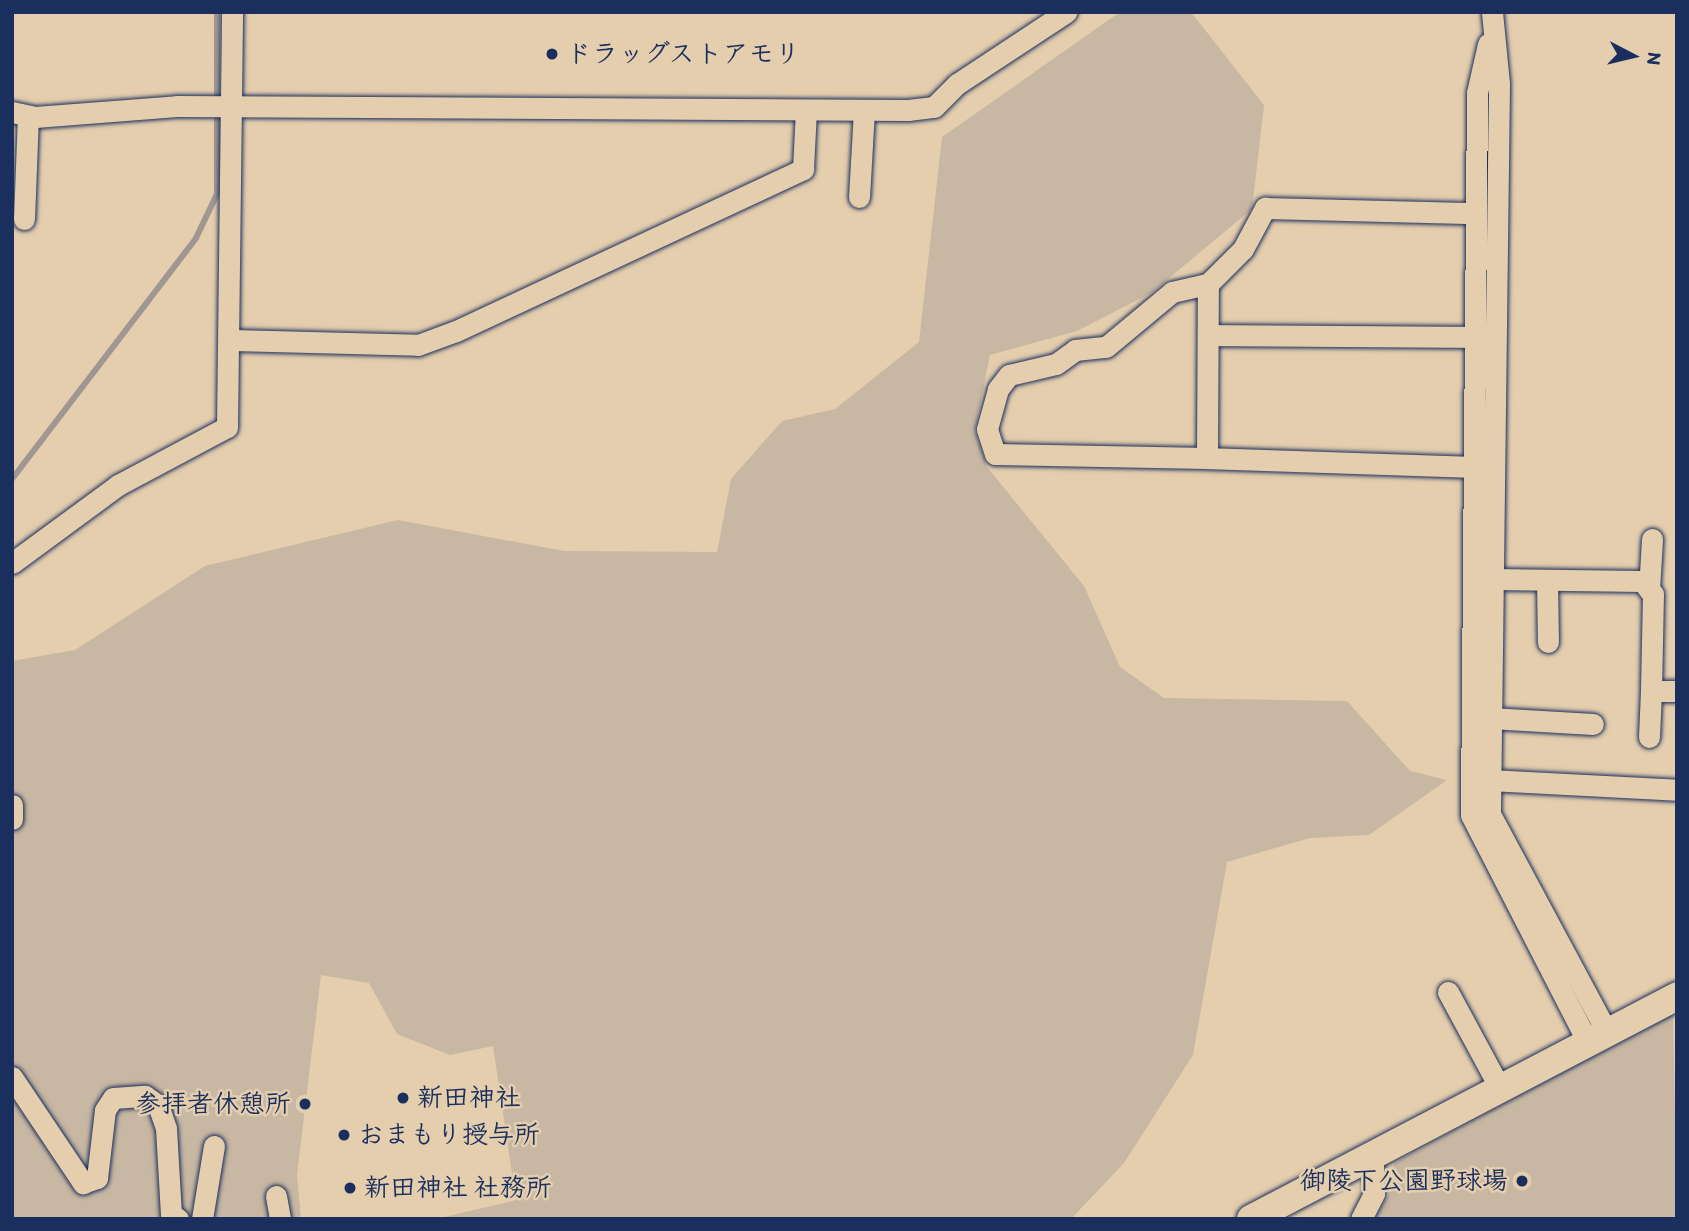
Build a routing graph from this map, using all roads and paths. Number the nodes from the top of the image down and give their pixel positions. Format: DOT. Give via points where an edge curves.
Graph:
graph roads {
  1 [pos="232,12"];
  2 [pos="1066,12"];
  3 [pos="1492,18"];
  4 [pos="229,106"];
  5 [pos="806,110"];
  6 [pos="864,110"];
  7 [pos="20,114"];
  8 [pos="859,197"];
  9 [pos="1476,213"];
  10 [pos="24,219"];
  11 [pos="1208,284"];
  12 [pos="1208,335"];
  13 [pos="1474,337"];
  14 [pos="232,340"];
  15 [pos="1207,458"];
  16 [pos="1472,467"];
  17 [pos="1652,539"];
  18 [pos="12,563"];
  19 [pos="1492,579"];
  20 [pos="1547,580"];
  21 [pos="1649,590"];
  22 [pos="1548,642"];
  23 [pos="1651,691"];
  24 [pos="1677,691"];
  25 [pos="1490,718"];
  26 [pos="1593,724"];
  27 [pos="1648,737"];
  28 [pos="1489,780"];
  29 [pos="1677,790"];
  30 [pos="12,805"];
  31 [pos="12,819"];
  32 [pos="1448,992"];
  33 [pos="1677,996"];
  34 [pos="1597,1036"];
  35 [pos="12,1077"];
  36 [pos="1500,1088"];
  37 [pos="214,1146"];
  38 [pos="1373,1157"];
  39 [pos="276,1196"];
  40 [pos="178,1219"];
  41 [pos="202,1219"];
  42 [pos="280,1219"];
  43 [pos="1251,1219"];
  44 [pos="1362,1219"];
  1 -- 4 [label="street"];
  2 -- 6 [label="street" via="957,84 934,107"];
  3 -- 9 [label="street" via="1477,93"];
  3 -- 19 [label="street" via="1499,84"];
  4 -- 5 [label="street"];
  4 -- 7 [label="street"];
  4 -- 14 [label="street"];
  5 -- 6 [label="street"];
  5 -- 14 [label="street" via="803,169 456,331 418,345"];
  6 -- 8 [label="street"];
  7 -- 10 [label="street"];
  9 -- 11 [label="street" via="1265,208 1243,249"];
  9 -- 13 [label="street"];
  11 -- 12 [label="street"];
  11 -- 15 [label="street" via="1172,292 1106,348 1075,350 1056,364 1009,375 987,429 995,454"];
  12 -- 13 [label="street"];
  12 -- 15 [label="street"];
  13 -- 16 [label="street"];
  14 -- 18 [label="street" via="227,427 118,485"];
  15 -- 16 [label="street"];
  16 -- 34 [label="street" via="1471,816"];
  17 -- 21 [label="street"];
  19 -- 20 [label="street"];
  19 -- 25 [label="street"];
  20 -- 21 [label="street" via="1642,581"];
  20 -- 22 [label="street"];
  21 -- 23 [label="street"];
  23 -- 24 [label="street"];
  23 -- 27 [label="street"];
  25 -- 26 [label="street"];
  25 -- 28 [label="street"];
  28 -- 29 [label="street"];
  28 -- 34 [label="street" via="1490,814"];
  30 -- 31 [label="street"];
  32 -- 36 [label="street"];
  33 -- 34 [label="street"];
  34 -- 36 [label="street"];
  35 -- 40 [label="street" via="83,1183 97,1178 105,1111 113,1098 145,1096 158,1105 166,1128 171,1214"];
  36 -- 38 [label="street"];
  37 -- 41 [label="street"];
  38 -- 43 [label="street"];
  38 -- 44 [label="street" via="1374,1194"];
  39 -- 42 [label="street"];
}
